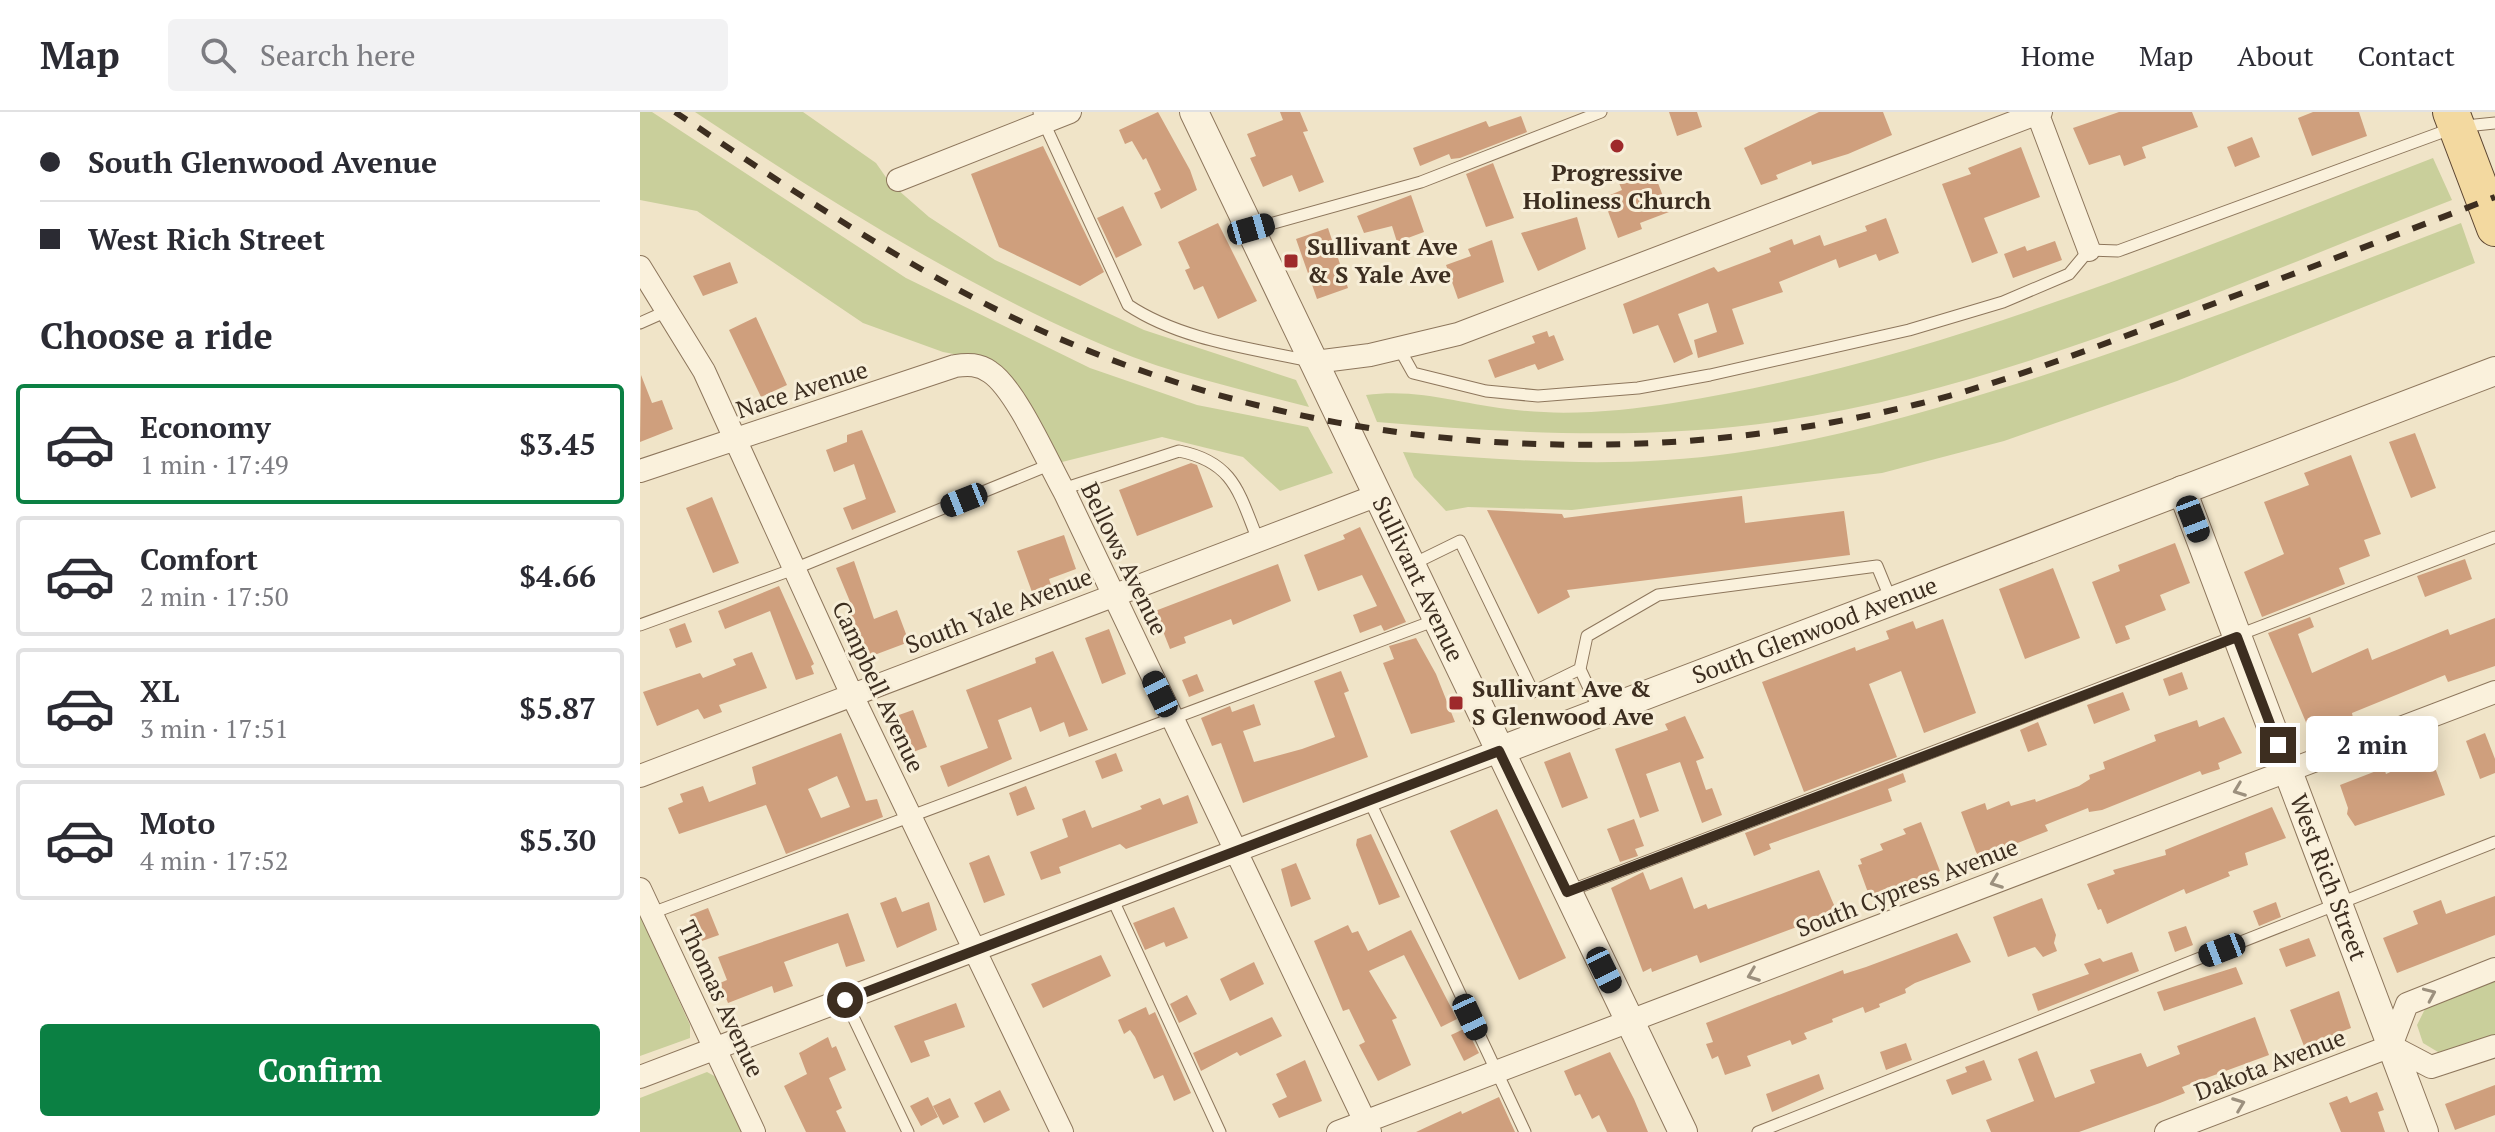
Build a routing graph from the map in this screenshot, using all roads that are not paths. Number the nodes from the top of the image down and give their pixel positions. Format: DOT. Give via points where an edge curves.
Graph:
graph roads {
  1 [pos="1070,112"];
  2 [pos="1194,112"];
  3 [pos="1601,112"];
  4 [pos="2039,112"];
  5 [pos="1041,117"];
  6 [pos="2454,119"];
  7 [pos="2495,123"];
  8 [pos="898,180"];
  9 [pos="2495,228"];
  10 [pos="1251,229"];
  11 [pos="2089,250"];
  12 [pos="640,267"];
  13 [pos="667,311"];
  14 [pos="640,323"];
  15 [pos="1399,348"];
  16 [pos="1315,362"];
  17 [pos="981,366"];
  18 [pos="2495,371"];
  19 [pos="735,439"];
  20 [pos="1049,465"];
  21 [pos="640,471"];
  22 [pos="1063,489"];
  23 [pos="2182,490"];
  24 [pos="1378,495"];
  25 [pos="2495,537"];
  26 [pos="1258,540"];
  27 [pos="1411,565"];
  28 [pos="794,569"];
  29 [pos="1112,595"];
  30 [pos="1892,601"];
  31 [pos="1437,620"];
  32 [pos="640,625"];
  33 [pos="2237,637"];
  34 [pos="1580,669"];
  35 [pos="2495,692"];
  36 [pos="852,695"];
  37 [pos="1600,712"];
  38 [pos="1172,718"];
  39 [pos="1499,751"];
  40 [pos="2288,772"];
  41 [pos="640,776"];
  42 [pos="1369,800"];
  43 [pos="909,814"];
  44 [pos="2495,842"];
  45 [pos="1235,850"];
  46 [pos="640,889"];
  47 [pos="1567,892"];
  48 [pos="1111,897"];
  49 [pos="2338,905"];
  50 [pos="652,913"];
  51 [pos="974,949"];
  52 [pos="2495,969"];
  53 [pos="845,1000"];
  54 [pos="1629,1022"];
  55 [pos="2391,1046"];
  56 [pos="2495,1046"];
  57 [pos="715,1048"];
  58 [pos="1496,1071"];
  59 [pos="640,1077"];
  60 [pos="1367,1127"];
  61 [pos="754,1132"];
  62 [pos="908,1132"];
  63 [pos="1062,1132"];
  64 [pos="1220,1132"];
  65 [pos="1338,1132"];
  66 [pos="1525,1132"];
  67 [pos="1683,1132"];
  68 [pos="1758,1132"];
  69 [pos="2166,1132"];
  70 [pos="2424,1132"];
  1 -- 5 [label="street"];
  2 -- 10 [label="street, Sullivant Avenue"];
  3 -- 10 [label="lane" via="1421,182"];
  4 -- 11 [label="street"];
  4 -- 15 [label="street" via="1458,334"];
  5 -- 8 [label="street"];
  5 -- 16 [label="lane" via="1128,305 1149,319 1201,335"];
  6 -- 7 [label="lane"];
  6 -- 9 [label="main road"];
  6 -- 11 [label="lane" via="2118,251"];
  10 -- 16 [label="street, Sullivant Avenue"];
  11 -- 15 [label="lane" via="2069,274 2003,302 1909,330 1638,388 1538,396 1486,391 1413,373"];
  12 -- 13 [label="street, Campbell Avenue"];
  13 -- 14 [label="lane"];
  13 -- 19 [label="street, Campbell Avenue" via="704,371"];
  15 -- 16 [label="street"];
  16 -- 24 [label="street, Sullivant Avenue"];
  17 -- 19 [label="street, Nace Avenue" via="955,366"];
  17 -- 20 [label="street, Bellows Avenue" via="1012,396"];
  18 -- 23 [label="street, South Glenwood Avenue"];
  19 -- 21 [label="street, Nace Avenue"];
  19 -- 28 [label="street, Campbell Avenue"];
  20 -- 22 [label="street, Bellows Avenue"];
  20 -- 28 [label="lane"];
  22 -- 26 [label="lane" via="1179,451 1197,454 1212,460 1235,483"];
  22 -- 29 [label="street, Bellows Avenue"];
  23 -- 30 [label="street, South Glenwood Avenue"];
  23 -- 33 [label="street, West Rich Street"];
  24 -- 26 [label="street, South Yale Avenue"];
  24 -- 27 [label="street, Sullivant Avenue"];
  25 -- 33 [label="lane"];
  26 -- 29 [label="street, South Yale Avenue"];
  27 -- 31 [label="street, Sullivant Avenue"];
  27 -- 34 [label="lane" via="1460,541 1533,692"];
  28 -- 32 [label="lane"];
  28 -- 36 [label="street, Campbell Avenue"];
  29 -- 36 [label="street, South Yale Avenue"];
  29 -- 38 [label="street, Bellows Avenue"];
  30 -- 34 [label="lane" via="1877,566 1658,595 1587,636"];
  30 -- 37 [label="street, South Glenwood Avenue"];
  31 -- 38 [label="lane"];
  31 -- 39 [label="street, Sullivant Avenue"];
  33 -- 40 [label="street, West Rich Street"];
  33 -- 47 [label="lane"];
  34 -- 37 [label="lane"];
  35 -- 40 [label="street, South Cypress Avenue"];
  36 -- 41 [label="street, South Yale Avenue"];
  36 -- 43 [label="street, Campbell Avenue"];
  37 -- 39 [label="street, South Glenwood Avenue"];
  38 -- 43 [label="lane"];
  38 -- 45 [label="street, Bellows Avenue"];
  39 -- 42 [label="street, South Glenwood Avenue"];
  39 -- 47 [label="street, Sullivant Avenue"];
  40 -- 49 [label="street, West Rich Street"];
  40 -- 54 [label="street, South Cypress Avenue, one-way"];
  42 -- 45 [label="street, South Glenwood Avenue"];
  42 -- 58 [label="lane"];
  43 -- 50 [label="lane"];
  43 -- 51 [label="street, Campbell Avenue"];
  44 -- 49 [label="lane"];
  45 -- 48 [label="street, South Glenwood Avenue"];
  45 -- 60 [label="street, Bellows Avenue"];
  46 -- 50 [label="street, Thomas Avenue"];
  47 -- 54 [label="street, Sullivant Avenue"];
  48 -- 51 [label="street, South Glenwood Avenue"];
  48 -- 64 [label="lane"];
  49 -- 55 [label="street, West Rich Street"];
  49 -- 68 [label="lane"];
  50 -- 57 [label="street, Thomas Avenue"];
  51 -- 53 [label="street, South Glenwood Avenue"];
  51 -- 63 [label="street, Campbell Avenue"];
  55 -- 52 [label="street, one-way" via="2407,1004"];
  53 -- 57 [label="street, South Glenwood Avenue"];
  53 -- 62 [label="lane"];
  54 -- 58 [label="street, South Cypress Avenue"];
  54 -- 67 [label="street, Sullivant Avenue"];
  55 -- 56 [label="street" via="2431,1067"];
  69 -- 55 [label="street, Dakota Avenue, one-way"];
  55 -- 70 [label="street, West Rich Street"];
  57 -- 59 [label="street, South Glenwood Avenue"];
  57 -- 61 [label="street, Thomas Avenue"];
  58 -- 60 [label="street, South Cypress Avenue"];
  58 -- 66 [label="lane"];
  60 -- 65 [label="street, South Cypress Avenue"];
}
